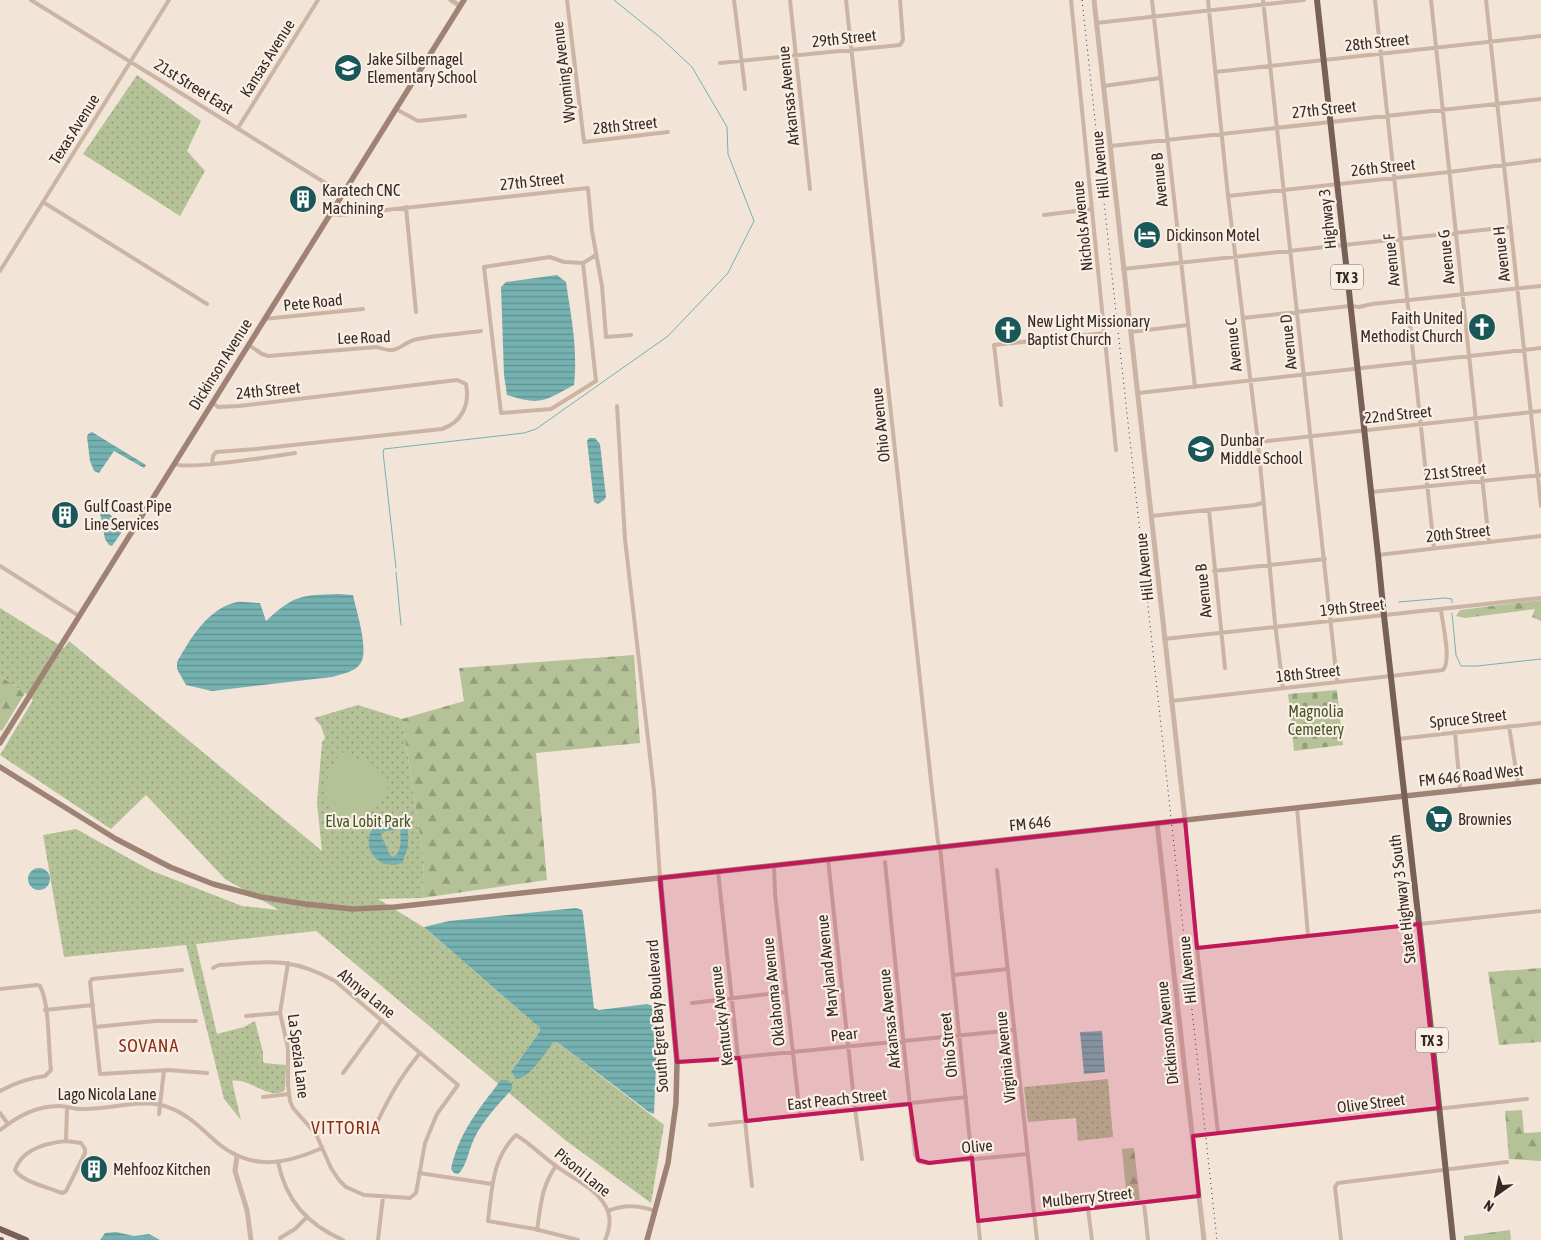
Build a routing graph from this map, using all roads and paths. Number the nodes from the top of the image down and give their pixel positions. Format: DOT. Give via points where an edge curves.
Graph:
graph roads {
  1 [pos="31,0"];
  2 [pos="169,0"];
  3 [pos="318,0"];
  4 [pos="451,0"];
  5 [pos="567,0"];
  6 [pos="734,0"];
  7 [pos="790,0"];
  8 [pos="846,0"];
  9 [pos="900,0"];
  10 [pos="1071,0"];
  11 [pos="1094,0"];
  12 [pos="1152,0"];
  13 [pos="1208,0"];
  14 [pos="1304,0"];
  15 [pos="1317,0"];
  16 [pos="1375,0"];
  17 [pos="1431,0"];
  18 [pos="1486,0"];
  19 [pos="1264,2"];
  20 [pos="462,3"];
  21 [pos="1209,10"];
  22 [pos="1154,17"];
  23 [pos="1096,23"];
  24 [pos="1541,36"];
  25 [pos="1490,41"];
  26 [pos="1436,48"];
  27 [pos="851,50"];
  28 [pos="1381,54"];
  29 [pos="796,56"];
  30 [pos="1324,60"];
  31 [pos="741,61"];
  32 [pos="131,62"];
  33 [pos="720,63"];
  34 [pos="1270,66"];
  35 [pos="1215,72"];
  36 [pos="1160,78"];
  37 [pos="1104,86"];
  38 [pos="745,90"];
  39 [pos="1541,100"];
  40 [pos="1498,104"];
  41 [pos="396,109"];
  42 [pos="1442,110"];
  43 [pos="1387,115"];
  44 [pos="465,116"];
  45 [pos="1330,121"];
  46 [pos="1277,127"];
  47 [pos="238,128"];
  48 [pos="668,132"];
  49 [pos="1222,133"];
  50 [pos="1167,140"];
  51 [pos="584,142"];
  52 [pos="1111,146"];
  53 [pos="1541,160"];
  54 [pos="1504,165"];
  55 [pos="1449,172"];
  56 [pos="1394,178"];
  57 [pos="1337,184"];
  58 [pos="810,189"];
  59 [pos="1284,190"];
  60 [pos="343,194"];
  61 [pos="1228,196"];
  62 [pos="43,202"];
  63 [pos="406,207"];
  64 [pos="1092,210"];
  65 [pos="330,214"];
  66 [pos="1044,215"];
  67 [pos="1510,227"];
  68 [pos="1456,233"];
  69 [pos="1401,240"];
  70 [pos="1344,246"];
  71 [pos="1291,251"];
  72 [pos="596,255"];
  73 [pos="1236,257"];
  74 [pos="583,263"];
  75 [pos="1180,263"];
  76 [pos="1124,269"];
  77 [pos="0,271"];
  78 [pos="1541,286"];
  79 [pos="1517,288"];
  80 [pos="1462,294"];
  81 [pos="1407,300"];
  82 [pos="207,304"];
  83 [pos="1350,306"];
  84 [pos="363,309"];
  85 [pos="416,312"];
  86 [pos="1298,312"];
  87 [pos="1243,318"];
  88 [pos="264,320"];
  89 [pos="1188,325"];
  90 [pos="481,331"];
  91 [pos="1131,332"];
  92 [pos="1105,333"];
  93 [pos="631,335"];
  94 [pos="249,345"];
  95 [pos="1541,348"];
  96 [pos="1524,350"];
  97 [pos="1469,356"];
  98 [pos="1414,363"];
  99 [pos="1357,369"];
  100 [pos="1304,376"];
  101 [pos="1250,381"];
  102 [pos="1195,387"];
  103 [pos="1138,393"];
  104 [pos="213,403"];
  105 [pos="1001,405"];
  106 [pos="616,406"];
  107 [pos="1541,411"];
  108 [pos="1530,412"];
  109 [pos="1476,418"];
  110 [pos="1421,424"];
  111 [pos="1364,430"];
  112 [pos="1311,436"];
  113 [pos="1258,442"];
  114 [pos="1116,450"];
  115 [pos="295,453"];
  116 [pos="212,463"];
  117 [pos="175,464"];
  118 [pos="1539,475"];
  119 [pos="1482,480"];
  120 [pos="1428,486"];
  121 [pos="1371,492"];
  122 [pos="1262,503"];
  123 [pos="1541,506"];
  124 [pos="1208,510"];
  125 [pos="1151,516"];
  126 [pos="1541,536"];
  127 [pos="1489,542"];
  128 [pos="1434,548"];
  129 [pos="1378,554"];
  130 [pos="1324,559"];
  131 [pos="1269,565"];
  132 [pos="0,566"];
  133 [pos="1214,571"];
  134 [pos="1541,598"];
  135 [pos="1440,610"];
  136 [pos="79,616"];
  137 [pos="1384,616"];
  138 [pos="1331,621"];
  139 [pos="1275,627"];
  140 [pos="1220,633"];
  141 [pos="1164,638"];
  142 [pos="1225,668"];
  143 [pos="1391,677"];
  144 [pos="1337,681"];
  145 [pos="1226,688"];
  146 [pos="1283,688"];
  147 [pos="1227,694"];
  148 [pos="1171,701"];
  149 [pos="1541,723"];
  150 [pos="1510,726"];
  151 [pos="1455,732"];
  152 [pos="1398,739"];
  153 [pos="0,743"];
  154 [pos="0,767"];
  155 [pos="1541,781"];
  156 [pos="1518,783"];
  157 [pos="1460,790"];
  158 [pos="1404,796"];
  159 [pos="1297,807"];
  160 [pos="1185,820"];
  161 [pos="1157,823"];
  162 [pos="940,847"];
  163 [pos="828,859"];
  164 [pos="885,862"];
  165 [pos="774,865"];
  166 [pos="996,870"];
  167 [pos="718,871"];
  168 [pos="660,878"];
  169 [pos="1541,911"];
  170 [pos="1419,924"];
  171 [pos="1308,935"];
  172 [pos="1197,948"];
  173 [pos="288,963"];
  174 [pos="214,968"];
  175 [pos="1008,969"];
  176 [pos="182,970"];
  177 [pos="953,975"];
  178 [pos="0,989"];
  179 [pos="786,992"];
  180 [pos="732,998"];
  181 [pos="692,1003"];
  182 [pos="93,1005"];
  183 [pos="45,1010"];
  184 [pos="280,1013"];
  185 [pos="246,1016"];
  186 [pos="382,1020"];
  187 [pos="196,1021"];
  188 [pos="95,1027"];
  189 [pos="1014,1030"];
  190 [pos="960,1035"];
  191 [pos="904,1040"];
  192 [pos="848,1046"];
  193 [pos="793,1052"];
  194 [pos="420,1053"];
  195 [pos="738,1058"];
  196 [pos="677,1062"];
  197 [pos="164,1070"];
  198 [pos="207,1073"];
  199 [pos="343,1073"];
  200 [pos="0,1091"];
  201 [pos="289,1094"];
  202 [pos="263,1097"];
  203 [pos="966,1098"];
  204 [pos="1528,1099"];
  205 [pos="910,1104"];
  206 [pos="161,1105"];
  207 [pos="67,1107"];
  208 [pos="1439,1108"];
  209 [pos="855,1109"];
  210 [pos="0,1114"];
  211 [pos="159,1114"];
  212 [pos="800,1115"];
  213 [pos="746,1121"];
  214 [pos="8,1124"];
  215 [pos="710,1125"];
  216 [pos="376,1126"];
  217 [pos="0,1130"];
  218 [pos="1218,1132"];
  219 [pos="1193,1136"];
  220 [pos="66,1141"];
  221 [pos="322,1148"];
  222 [pos="1028,1154"];
  223 [pos="237,1156"];
  224 [pos="972,1158"];
  225 [pos="862,1159"];
  226 [pos="278,1162"];
  227 [pos="1507,1162"];
  228 [pos="929,1163"];
  229 [pos="556,1166"];
  230 [pos="1445,1169"];
  231 [pos="419,1173"];
  232 [pos="492,1184"];
  233 [pos="752,1186"];
  234 [pos="1199,1196"];
  235 [pos="382,1197"];
  236 [pos="1144,1203"];
  237 [pos="1088,1208"];
  238 [pos="608,1210"];
  239 [pos="655,1211"];
  240 [pos="1034,1215"];
  241 [pos="307,1217"];
  242 [pos="978,1221"];
  243 [pos="0,1229"];
  244 [pos="537,1230"];
  245 [pos="280,1238"];
  246 [pos="26,1240"];
  247 [pos="250,1240"];
  248 [pos="343,1240"];
  249 [pos="378,1240"];
  250 [pos="578,1240"];
  251 [pos="605,1240"];
  252 [pos="647,1240"];
  253 [pos="980,1240"];
  254 [pos="1037,1240"];
  255 [pos="1092,1240"];
  256 [pos="1148,1240"];
  257 [pos="1204,1240"];
  258 [pos="1340,1240"];
  259 [pos="1453,1240"];
  1 -- 32 [label="street, 21st Street East"];
  2 -- 32 [label="street, Texas Avenue"];
  3 -- 47 [label="street, Kansas Avenue"];
  4 -- 20 [label="street"];
  5 -- 51 [label="street, Wyoming Avenue"];
  6 -- 31 [label="street"];
  7 -- 29 [label="street, Arkansas Avenue"];
  8 -- 27 [label="street, Ohio Avenue"];
  9 -- 27 [label="street, 29th Street" via="902,43"];
  10 -- 64 [label="street, Nichols Avenue"];
  11 -- 23 [label="street, Hill Avenue"];
  12 -- 22 [label="street, Avenue B"];
  13 -- 21 [label="street, Avenue C"];
  14 -- 19 [label="street"];
  15 -- 30 [label="main road, Highway 3 / TX 3"];
  16 -- 28 [label="street, Avenue F"];
  17 -- 26 [label="street, Avenue G"];
  18 -- 25 [label="street, Avenue H"];
  19 -- 21 [label="street"];
  19 -- 34 [label="street, Avenue D"];
  20 -- 41 [label="main road, Dickinson Avenue"];
  21 -- 22 [label="street"];
  21 -- 35 [label="street, Avenue C"];
  22 -- 23 [label="street"];
  22 -- 36 [label="street, Avenue B"];
  23 -- 37 [label="street, Hill Avenue"];
  24 -- 25 [label="street, 28th Street"];
  25 -- 26 [label="street, 28th Street"];
  25 -- 40 [label="street, Avenue H"];
  26 -- 28 [label="street, 28th Street"];
  26 -- 42 [label="street, Avenue G"];
  27 -- 29 [label="street, 29th Street"];
  27 -- 162 [label="street, Ohio Avenue"];
  28 -- 30 [label="street, 28th Street"];
  28 -- 43 [label="street, Avenue F"];
  29 -- 31 [label="street, 29th Street"];
  29 -- 58 [label="street, Arkansas Avenue"];
  30 -- 34 [label="street, 28th Street"];
  30 -- 45 [label="main road, Highway 3 / TX 3"];
  31 -- 33 [label="street, 29th Street"];
  31 -- 38 [label="street"];
  32 -- 47 [label="street, 21st Street East"];
  32 -- 62 [label="street, Texas Avenue"];
  34 -- 35 [label="street, 28th Street"];
  34 -- 46 [label="street, Avenue D"];
  35 -- 49 [label="street, Avenue C"];
  36 -- 37 [label="street"];
  36 -- 50 [label="street, Avenue B"];
  37 -- 52 [label="street, Hill Avenue"];
  39 -- 40 [label="street, 27th Street"];
  40 -- 42 [label="street, 27th Street"];
  40 -- 54 [label="street, Avenue H"];
  41 -- 44 [label="street" via="418,121"];
  41 -- 60 [label="main road, Dickinson Avenue"];
  42 -- 43 [label="street, 27th Street"];
  42 -- 55 [label="street, Avenue G"];
  43 -- 45 [label="street, 27th Street"];
  43 -- 56 [label="street, Avenue F"];
  45 -- 46 [label="street, 27th Street"];
  45 -- 57 [label="main road, Highway 3 / TX 3"];
  46 -- 49 [label="street, 27th Street"];
  46 -- 59 [label="street, Avenue D"];
  47 -- 60 [label="street, 21st Street East"];
  48 -- 51 [label="street, 28th Street"];
  49 -- 50 [label="street, 27th Street"];
  49 -- 61 [label="street, Avenue C"];
  50 -- 52 [label="street, 27th Street"];
  50 -- 75 [label="street, Avenue B"];
  52 -- 76 [label="street, Hill Avenue"];
  53 -- 54 [label="street, 26th Street"];
  54 -- 55 [label="street, 26th Street"];
  54 -- 67 [label="street, Avenue H"];
  55 -- 56 [label="street, 26th Street"];
  55 -- 68 [label="street, Avenue G"];
  56 -- 57 [label="street, 26th Street"];
  56 -- 69 [label="street, Avenue F"];
  57 -- 59 [label="street, 26th Street"];
  57 -- 70 [label="main road, Highway 3 / TX 3"];
  59 -- 61 [label="street, 26th Street"];
  59 -- 71 [label="street, Avenue D"];
  60 -- 65 [label="main road, Dickinson Avenue"];
  61 -- 73 [label="street, Avenue C"];
  62 -- 77 [label="street, Texas Avenue"];
  62 -- 82 [label="street"];
  63 -- 65 [label="street, 27th Street"];
  63 -- 72 [label="street, 27th Street" via="588,188"];
  63 -- 85 [label="street"];
  64 -- 66 [label="street"];
  64 -- 92 [label="street, Nichols Avenue"];
  65 -- 88 [label="main road, Dickinson Avenue"];
  67 -- 68 [label="street"];
  67 -- 79 [label="street, Avenue H"];
  68 -- 69 [label="street"];
  68 -- 80 [label="street, Avenue G"];
  69 -- 70 [label="street"];
  69 -- 81 [label="street, Avenue F"];
  70 -- 71 [label="street"];
  70 -- 83 [label="main road, Highway 3 / TX 3"];
  71 -- 73 [label="street"];
  71 -- 86 [label="street, Avenue D"];
  72 -- 74 [label="street"];
  72 -- 93 [label="street, 27th Street" via="606,337"];
  73 -- 75 [label="street"];
  73 -- 87 [label="street, Avenue C"];
  74 -- 74 [label="street" via="596,381 552,409 501,413 484,267 550,257"];
  75 -- 76 [label="street"];
  75 -- 89 [label="street, Avenue B"];
  76 -- 91 [label="street, Hill Avenue"];
  78 -- 79 [label="street"];
  79 -- 80 [label="street"];
  79 -- 96 [label="street, Avenue H"];
  80 -- 81 [label="street"];
  80 -- 97 [label="street, Avenue G"];
  81 -- 83 [label="street"];
  81 -- 98 [label="street, Avenue F"];
  83 -- 86 [label="street"];
  83 -- 99 [label="main road, Highway 3 / TX 3"];
  84 -- 88 [label="street, Pete Road"];
  86 -- 87 [label="street"];
  86 -- 100 [label="street, Avenue D"];
  87 -- 101 [label="street, Avenue C"];
  88 -- 94 [label="main road, Dickinson Avenue"];
  89 -- 91 [label="street"];
  89 -- 102 [label="street, Avenue B"];
  90 -- 94 [label="street, Lee Road" via="415,339 401,348 387,350 377,347 268,356"];
  91 -- 103 [label="street, Hill Avenue"];
  92 -- 105 [label="street" via="994,345"];
  92 -- 114 [label="street, Nichols Avenue"];
  94 -- 104 [label="main road, Dickinson Avenue"];
  95 -- 96 [label="street"];
  96 -- 97 [label="street"];
  96 -- 108 [label="street, Avenue H"];
  97 -- 98 [label="street"];
  97 -- 109 [label="street, Avenue G"];
  98 -- 99 [label="street"];
  98 -- 110 [label="street, Avenue F"];
  99 -- 100 [label="street"];
  99 -- 111 [label="main road, Highway 3 / TX 3"];
  100 -- 101 [label="street"];
  100 -- 112 [label="street, Avenue D"];
  101 -- 102 [label="street"];
  101 -- 113 [label="street, Avenue C"];
  102 -- 103 [label="street"];
  103 -- 125 [label="street, Hill Avenue"];
  104 -- 116 [label="street, 24th Street" via="220,407 456,380 466,384 467,390 467,403 459,419 442,429 216,452"];
  104 -- 117 [label="main road, Dickinson Avenue"];
  106 -- 168 [label="street" via="625,539 654,792"];
  107 -- 108 [label="street, 22nd Street"];
  108 -- 109 [label="street, 22nd Street"];
  108 -- 118 [label="street, Avenue H"];
  109 -- 110 [label="street, 22nd Street"];
  109 -- 119 [label="street, Avenue G"];
  110 -- 111 [label="street, 22nd Street"];
  110 -- 120 [label="street, Avenue F"];
  111 -- 112 [label="street, 22nd Street"];
  111 -- 121 [label="main road, Highway 3 / TX 3"];
  112 -- 113 [label="street, 22nd Street"];
  112 -- 130 [label="street, Avenue D"];
  113 -- 122 [label="street, Avenue C"];
  115 -- 116 [label="street"];
  116 -- 117 [label="street"];
  117 -- 136 [label="main road, Dickinson Avenue"];
  118 -- 119 [label="street, 21st Street"];
  118 -- 123 [label="street, Avenue H"];
  119 -- 120 [label="street, 21st Street"];
  119 -- 127 [label="street, Avenue G"];
  120 -- 121 [label="street, 21st Street"];
  120 -- 128 [label="street, Avenue F"];
  121 -- 129 [label="main road, Highway 3 / TX 3"];
  122 -- 124 [label="street"];
  122 -- 131 [label="street, Avenue C"];
  124 -- 125 [label="street"];
  124 -- 133 [label="street, Avenue B"];
  125 -- 141 [label="street, Hill Avenue"];
  126 -- 127 [label="street, 20th Street"];
  127 -- 128 [label="street, 20th Street"];
  128 -- 129 [label="street, 20th Street"];
  129 -- 137 [label="main road, State Highway 3 South / TX 3"];
  130 -- 131 [label="street"];
  130 -- 138 [label="street, Avenue D"];
  131 -- 133 [label="street"];
  131 -- 139 [label="street, Avenue C"];
  132 -- 136 [label="street"];
  133 -- 140 [label="street, Avenue B"];
  134 -- 135 [label="street, 19th Street"];
  135 -- 137 [label="street, 19th Street"];
  135 -- 143 [label="street, 18th Street" via="1446,667 1439,672"];
  136 -- 153 [label="main road, Dickinson Avenue"];
  137 -- 138 [label="street, 19th Street"];
  137 -- 143 [label="main road, State Highway 3 South / TX 3"];
  138 -- 139 [label="street, 19th Street"];
  138 -- 144 [label="street, Avenue D"];
  139 -- 140 [label="street, 19th Street"];
  139 -- 146 [label="street, Avenue C"];
  140 -- 141 [label="street, 19th Street"];
  140 -- 142 [label="street, Avenue B"];
  141 -- 148 [label="street, Hill Avenue"];
  143 -- 144 [label="street, 18th Street"];
  143 -- 152 [label="main road, State Highway 3 South / TX 3"];
  144 -- 146 [label="street, 18th Street"];
  145 -- 147 [label="street"];
  146 -- 147 [label="street, 18th Street"];
  147 -- 148 [label="street, 18th Street"];
  148 -- 160 [label="street, Hill Avenue"];
  149 -- 150 [label="street, Spruce Street"];
  150 -- 151 [label="street, Spruce Street"];
  150 -- 156 [label="street"];
  151 -- 152 [label="street, Spruce Street"];
  151 -- 157 [label="street"];
  152 -- 158 [label="main road, State Highway 3 South / TX 3"];
  154 -- 168 [label="main road, FM 646" via="116,839 170,867 213,884 287,901 352,909 395,907"];
  155 -- 156 [label="main road, FM 646 Road West / FM 646"];
  156 -- 157 [label="main road, FM 646 Road West / FM 646"];
  157 -- 158 [label="main road, FM 646 Road West / FM 646"];
  158 -- 159 [label="main road, FM 646 / FM 646"];
  158 -- 170 [label="main road, State Highway 3 South / TX 3"];
  159 -- 160 [label="main road, FM 646 / FM 646"];
  159 -- 171 [label="street"];
  160 -- 161 [label="main road, FM 646 / FM 646"];
  160 -- 172 [label="street, Hill Avenue"];
  161 -- 162 [label="main road, FM 646 / FM 646"];
  161 -- 219 [label="street, Dickinson Avenue"];
  162 -- 163 [label="main road, FM 646 / FM 646"];
  162 -- 177 [label="street, Ohio Street"];
  163 -- 165 [label="main road, FM 646 / FM 646"];
  163 -- 192 [label="street, Maryland Avenue"];
  164 -- 191 [label="street, Arkansas Avenue"];
  165 -- 167 [label="main road, FM 646 / FM 646"];
  165 -- 179 [label="street, Oklahoma Avenue"];
  166 -- 175 [label="street, Virginia Avenue"];
  167 -- 168 [label="main road, FM 646 / FM 646"];
  167 -- 180 [label="street, Kentucky Avenue"];
  168 -- 196 [label="main road, South Egret Bay Boulevard"];
  169 -- 170 [label="street"];
  170 -- 171 [label="street"];
  170 -- 208 [label="main road, State Highway 3 South / TX 3"];
  171 -- 172 [label="street"];
  172 -- 218 [label="street, Hill Avenue"];
  173 -- 174 [label="street, Ahnya Lane" via="261,962"];
  173 -- 184 [label="street, La Spezia Lane"];
  173 -- 186 [label="street, Ahnya Lane" via="317,971 335,981"];
  175 -- 177 [label="street"];
  175 -- 189 [label="street, Virginia Avenue"];
  176 -- 182 [label="street" via="92,979"];
  177 -- 190 [label="street, Ohio Street"];
  178 -- 183 [label="street" via="40,986"];
  179 -- 180 [label="street"];
  179 -- 193 [label="street, Oklahoma Avenue"];
  180 -- 181 [label="street"];
  180 -- 195 [label="street, Kentucky Avenue"];
  182 -- 183 [label="street"];
  182 -- 188 [label="street"];
  183 -- 200 [label="street" via="49,1074 12,1084"];
  184 -- 185 [label="street"];
  184 -- 201 [label="street, La Spezia Lane" via="288,1048"];
  186 -- 194 [label="street, Ahnya Lane"];
  186 -- 199 [label="street"];
  187 -- 188 [label="street"];
  188 -- 197 [label="street" via="100,1074"];
  189 -- 190 [label="street, Pear"];
  189 -- 222 [label="street, Virginia Avenue"];
  190 -- 191 [label="street, Pear"];
  190 -- 203 [label="street, Ohio Street"];
  191 -- 192 [label="street, Pear"];
  191 -- 205 [label="street, Arkansas Avenue"];
  192 -- 193 [label="street, Pear"];
  192 -- 209 [label="street, Maryland Avenue"];
  193 -- 195 [label="street, Pear"];
  193 -- 212 [label="street, Oklahoma Avenue"];
  194 -- 216 [label="street" via="391,1092"];
  194 -- 231 [label="street, Ahnya Lane" via="458,1085 437,1114 425,1143"];
  195 -- 196 [label="street, Pear"];
  195 -- 213 [label="street, Kentucky Avenue"];
  196 -- 239 [label="main road, South Egret Bay Boulevard" via="673,1132"];
  197 -- 198 [label="street"];
  197 -- 206 [label="street"];
  201 -- 202 [label="street"];
  201 -- 221 [label="street, La Spezia Lane" via="293,1108 316,1134"];
  203 -- 205 [label="street, East Peach Street"];
  203 -- 224 [label="street, Ohio Street"];
  204 -- 208 [label="street, Olive Street"];
  205 -- 209 [label="street, East Peach Street"];
  205 -- 228 [label="street, Arkansas Avenue" via="915,1156 920,1162"];
  206 -- 207 [label="street, Lago Nicola Lane" via="83,1110"];
  206 -- 211 [label="street"];
  206 -- 223 [label="street, Lago Nicola Lane" via="188,1117"];
  207 -- 214 [label="street, Lago Nicola Lane" via="34,1109"];
  207 -- 220 [label="street"];
  208 -- 218 [label="street, Olive Street"];
  208 -- 230 [label="main road, State Highway 3 South / TX 3"];
  209 -- 212 [label="street, East Peach Street"];
  209 -- 225 [label="street, Maryland Avenue"];
  210 -- 214 [label="street"];
  212 -- 213 [label="street, East Peach Street"];
  213 -- 215 [label="street, East Peach Street"];
  213 -- 233 [label="street, Kentucky Avenue"];
  214 -- 217 [label="street, Lago Nicola Lane"];
  218 -- 219 [label="street, Olive Street"];
  219 -- 234 [label="street, Dickinson Avenue"];
  220 -- 220 [label="street" via="81,1143 85,1148 66,1191 59,1192 22,1178 15,1170 21,1158 34,1149"];
  221 -- 226 [label="street, Lago Nicola Lane" via="302,1157"];
  221 -- 235 [label="street, La Spezia Lane" via="331,1168 346,1186 364,1195"];
  222 -- 224 [label="street, Olive"];
  222 -- 240 [label="street, Virginia Avenue"];
  223 -- 226 [label="street, Lago Nicola Lane" via="258,1162"];
  223 -- 247 [label="street" via="235,1171 247,1210"];
  224 -- 228 [label="street, Olive"];
  224 -- 242 [label="street, Ohio Street"];
  226 -- 241 [label="street" via="284,1186"];
  227 -- 230 [label="street"];
  229 -- 232 [label="street, Pisoni Lane" via="516,1135 501,1156"];
  229 -- 238 [label="street, Pisoni Lane" via="594,1193"];
  229 -- 244 [label="street" via="544,1188"];
  230 -- 258 [label="street" via="1337,1184"];
  230 -- 259 [label="main road, State Highway 3 South / TX 3"];
  231 -- 232 [label="street"];
  231 -- 235 [label="street, La Spezia Lane" via="416,1193 412,1197"];
  232 -- 244 [label="street" via="488,1221"];
  234 -- 236 [label="street, Mulberry Street"];
  234 -- 257 [label="street, Dickinson Avenue"];
  235 -- 249 [label="street"];
  236 -- 237 [label="street, Mulberry Street"];
  236 -- 256 [label="street"];
  237 -- 240 [label="street, Mulberry Street"];
  237 -- 255 [label="street"];
  238 -- 239 [label="street" via="627,1205"];
  238 -- 251 [label="street, Pisoni Lane" via="610,1222"];
  239 -- 252 [label="main road, South Egret Bay Boulevard"];
  240 -- 242 [label="street, Mulberry Street"];
  240 -- 254 [label="street, Virginia Avenue"];
  241 -- 245 [label="street" via="296,1229"];
  241 -- 248 [label="street"];
  242 -- 253 [label="street, Ohio Street"];
  243 -- 246 [label="main road"];
  244 -- 250 [label="street"];
}
